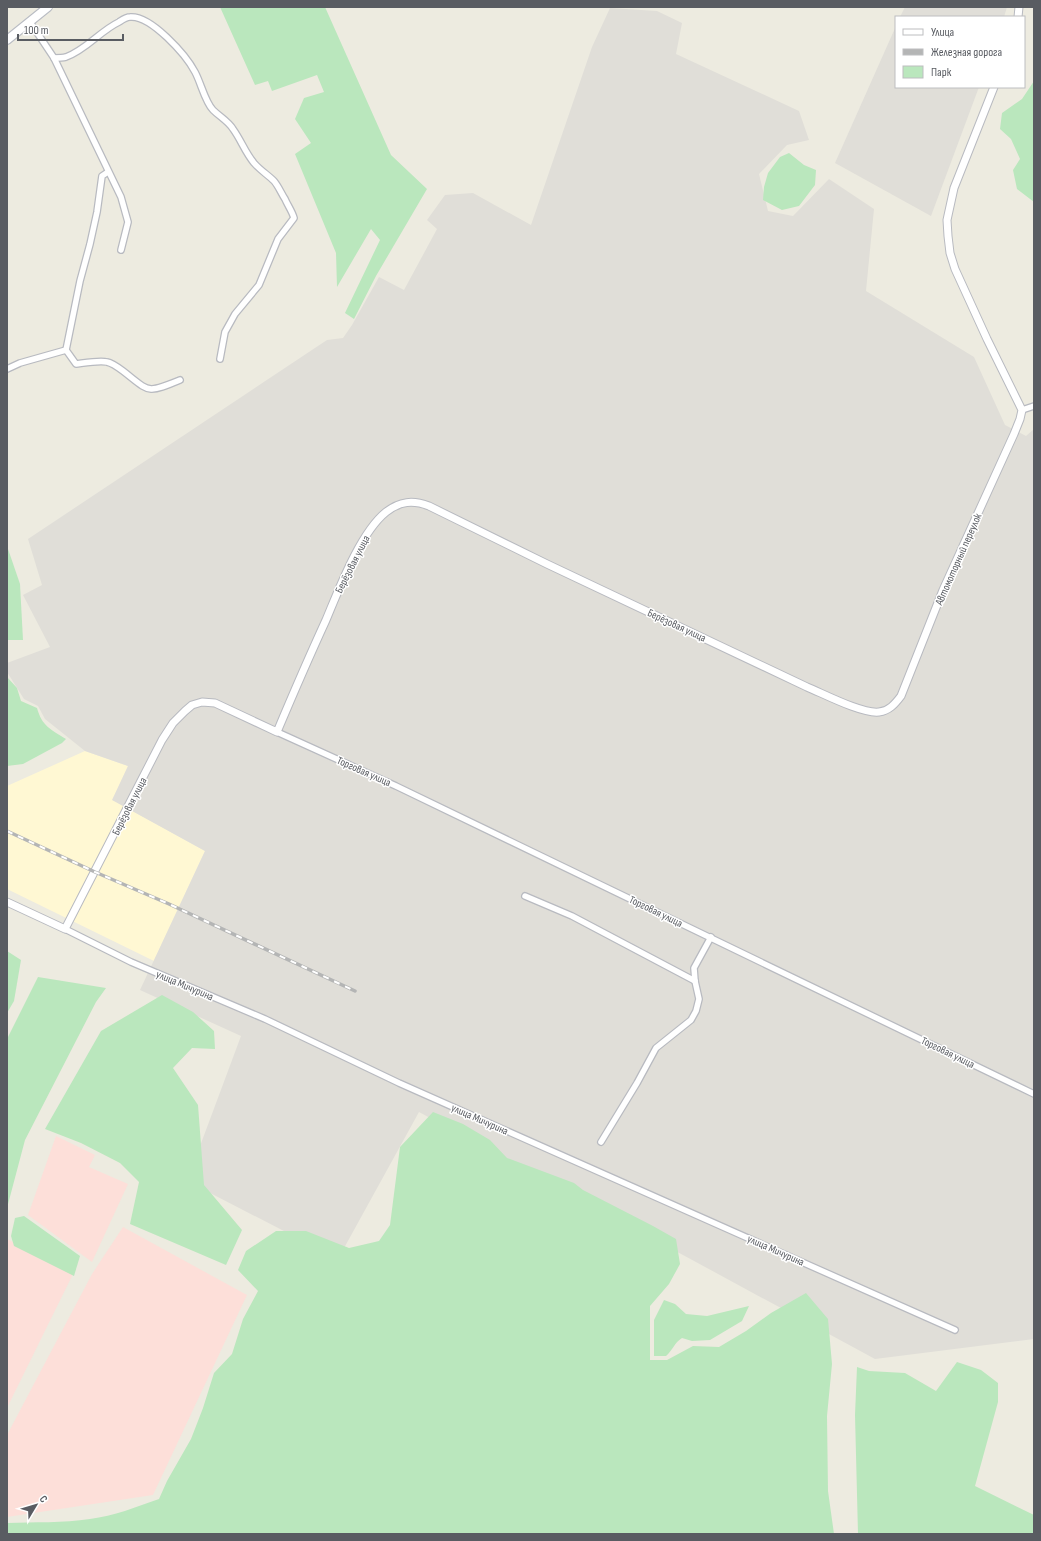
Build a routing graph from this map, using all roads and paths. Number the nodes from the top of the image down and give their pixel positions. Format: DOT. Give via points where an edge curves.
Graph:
graph roads {
  1 [pos="48,7"];
  2 [pos="30,22"];
  3 [pos="7,40"];
  4 [pos="54,58"];
  5 [pos="994,88"];
  6 [pos="108,172"];
  7 [pos="122,250"];
  8 [pos="66,350"];
  9 [pos="220,359"];
  10 [pos="7,368"];
  11 [pos="180,380"];
  12 [pos="1034,406"];
  13 [pos="1022,410"];
  14 [pos="880,712"];
  15 [pos="277,732"];
  16 [pos="525,896"];
  17 [pos="7,902"];
  18 [pos="65,929"];
  19 [pos="711,937"];
  20 [pos="695,981"];
  21 [pos="1034,1094"];
  22 [pos="601,1142"];
  23 [pos="955,1330"];
  1 -- 2 [label="main road"];
  2 -- 3 [label="main road"];
  2 -- 4 [label="street"];
  4 -- 6 [label="street"];
  4 -- 9 [label="street" via="66,57 80,50 115,24 129,17 141,18 169,40 181,54 194,70 214,111 232,128 255,165 281,190 294,218 278,239 259,285 235,314 225,332"];
  5 -- 13 [label="street" via="954,188 947,220 948,236 955,269"];
  6 -- 7 [label="street" via="121,197 128,222"];
  6 -- 8 [label="street" via="102,176"];
  8 -- 10 [label="street"];
  8 -- 11 [label="street" via="76,364 106,362 150,390"];
  12 -- 13 [label="street"];
  13 -- 14 [label="street, Автомоторный переулок" via="1018,426 943,590 901,696 895,704"];
  14 -- 15 [label="street, Берёзовая улица" via="866,710 807,687 429,506 409,501 387,511 364,538 340,586"];
  15 -- 18 [label="street, Берёзовая улица" via="215,703 202,702 185,710 162,740"];
  15 -- 19 [label="street, Торговая улица"];
  16 -- 20 [label="street" via="572,916"];
  17 -- 18 [label="street, улица Мичурина"];
  18 -- 23 [label="street, улица Мичурина" via="131,962 265,1019 406,1086"];
  19 -- 20 [label="street" via="694,968"];
  19 -- 21 [label="street, Торговая улица"];
  20 -- 22 [label="street" via="699,999 691,1020 656,1048"];
}
